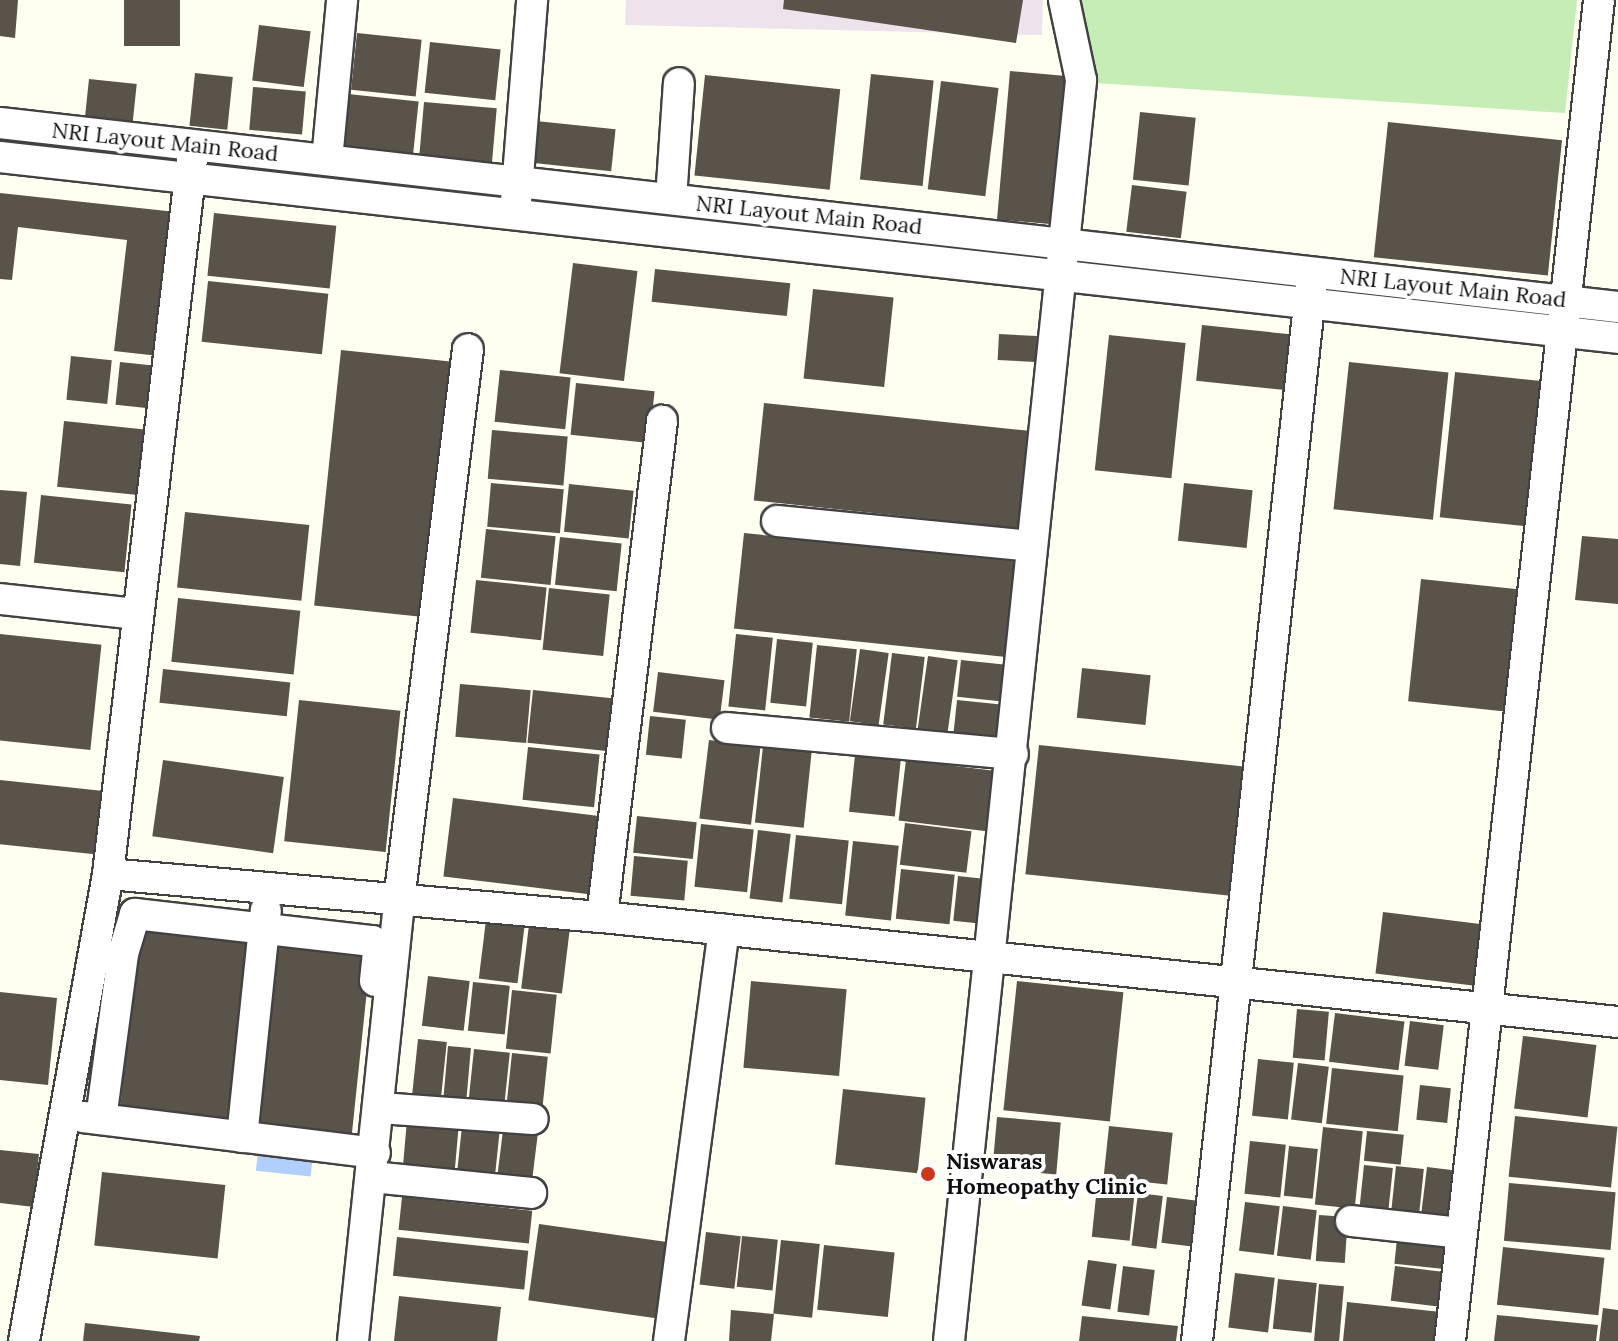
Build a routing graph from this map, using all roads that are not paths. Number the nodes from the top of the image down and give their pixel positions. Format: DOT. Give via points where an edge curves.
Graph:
graph roads {
  1 [pos="342,0"];
  2 [pos="532,0"];
  3 [pos="1064,0"];
  4 [pos="1599,0"];
  5 [pos="679,83"];
  6 [pos="0,123"];
  7 [pos="194,145"];
  8 [pos="0,157"];
  9 [pos="327,160"];
  10 [pos="190,178"];
  11 [pos="517,182"];
  12 [pos="671,199"];
  13 [pos="515,215"];
  14 [pos="1060,243"];
  15 [pos="1313,272"];
  16 [pos="1057,276"];
  17 [pos="1567,301"];
  18 [pos="1309,304"];
  19 [pos="1618,307"];
  20 [pos="1564,332"];
  21 [pos="1618,338"];
  22 [pos="468,349"];
  23 [pos="662,421"];
  24 [pos="777,521"];
  25 [pos="1031,546"];
  26 [pos="0,599"];
  27 [pos="136,614"];
  28 [pos="727,728"];
  29 [pos="1013,754"];
  30 [pos="108,874"];
  31 [pos="268,888"];
  32 [pos="399,900"];
  33 [pos="602,917"];
  34 [pos="264,927"];
  35 [pos="724,930"];
  36 [pos="110,953"];
  37 [pos="992,958"];
  38 [pos="1236,983"];
  39 [pos="381,1004"];
  40 [pos="1486,1009"];
  41 [pos="1618,1022"];
  42 [pos="98,1025"];
  43 [pos="75,1061"];
  44 [pos="109,1065"];
  45 [pos="377,1074"];
  46 [pos="65,1114"];
  47 [pos="101,1119"];
  48 [pos="533,1119"];
  49 [pos="242,1137"];
  50 [pos="368,1160"];
  51 [pos="531,1193"];
  52 [pos="1351,1221"];
  53 [pos="1461,1233"];
  54 [pos="24,1341"];
  55 [pos="353,1341"];
  56 [pos="669,1341"];
  57 [pos="949,1341"];
  58 [pos="1197,1341"];
  59 [pos="1450,1341"];
  1 -- 9 [label="street"];
  2 -- 11 [label="street"];
  3 -- 14 [label="street" via="1081,80"];
  4 -- 17 [label="street"];
  5 -- 12 [label="street"];
  6 -- 7 [label="street, NRI Layout Main Road"];
  7 -- 9 [label="street, NRI Layout Main Road"];
  7 -- 10 [label="street"];
  8 -- 10 [label="street, NRI Layout Main Road"];
  9 -- 11 [label="street, NRI Layout Main Road"];
  10 -- 13 [label="street, NRI Layout Main Road"];
  10 -- 27 [label="street"];
  11 -- 12 [label="street, NRI Layout Main Road"];
  11 -- 13 [label="street"];
  12 -- 14 [label="street, NRI Layout Main Road"];
  13 -- 16 [label="street, NRI Layout Main Road"];
  14 -- 15 [label="street, NRI Layout Main Road"];
  14 -- 16 [label="street"];
  15 -- 17 [label="street, NRI Layout Main Road"];
  15 -- 18 [label="street"];
  16 -- 18 [label="street, NRI Layout Main Road"];
  16 -- 25 [label="street"];
  17 -- 19 [label="street, NRI Layout Main Road"];
  17 -- 20 [label="street"];
  18 -- 20 [label="street, NRI Layout Main Road"];
  18 -- 38 [label="street"];
  20 -- 21 [label="street, NRI Layout Main Road"];
  20 -- 40 [label="street"];
  22 -- 32 [label="street"];
  23 -- 33 [label="street"];
  24 -- 25 [label="street"];
  25 -- 29 [label="street"];
  26 -- 27 [label="street"];
  27 -- 30 [label="street"];
  28 -- 29 [label="street"];
  29 -- 37 [label="street"];
  30 -- 31 [label="street"];
  30 -- 36 [label="street"];
  31 -- 32 [label="street"];
  31 -- 34 [label="street"];
  32 -- 33 [label="street"];
  32 -- 39 [label="street"];
  33 -- 35 [label="street"];
  34 -- 36 [label="street" via="137,913"];
  34 -- 39 [label="street" via="372,941 378,952"];
  34 -- 49 [label="street"];
  35 -- 37 [label="street"];
  35 -- 56 [label="street"];
  36 -- 42 [label="street"];
  37 -- 38 [label="street"];
  37 -- 57 [label="street"];
  38 -- 40 [label="street"];
  38 -- 58 [label="street"];
  39 -- 45 [label="street"];
  40 -- 41 [label="street"];
  40 -- 53 [label="street"];
  42 -- 43 [label="street"];
  42 -- 44 [label="street"];
  43 -- 44 [label="street"];
  43 -- 46 [label="street"];
  44 -- 47 [label="street"];
  45 -- 48 [label="street"];
  45 -- 50 [label="street"];
  46 -- 47 [label="street"];
  46 -- 54 [label="street"];
  47 -- 49 [label="street"];
  49 -- 50 [label="street"];
  50 -- 51 [label="street"];
  50 -- 55 [label="street"];
  52 -- 53 [label="street"];
  53 -- 59 [label="street"];
}
